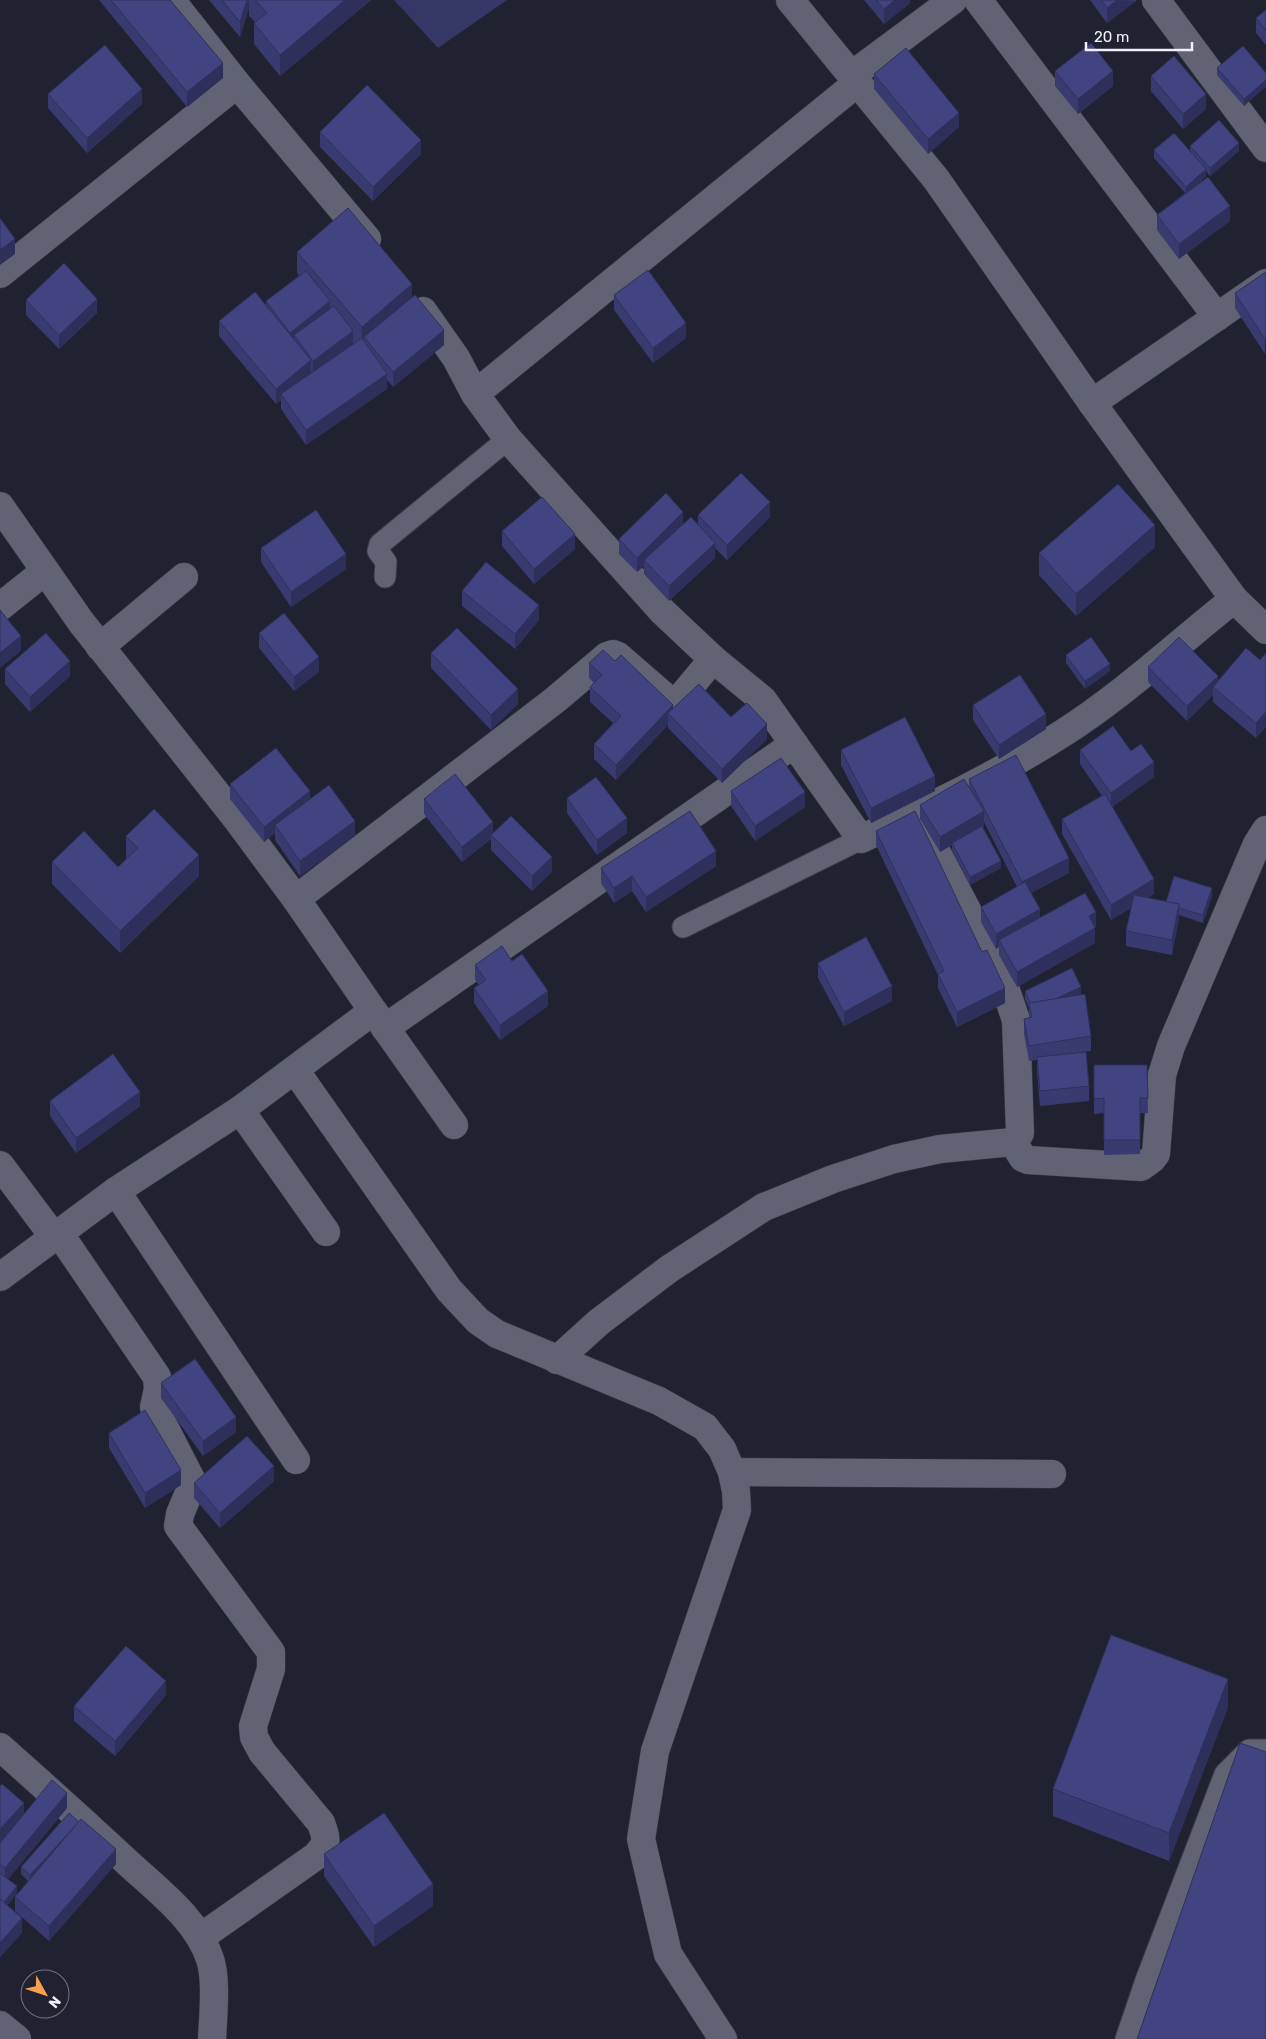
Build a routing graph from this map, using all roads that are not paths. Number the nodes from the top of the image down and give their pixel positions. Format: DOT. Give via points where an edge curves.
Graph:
graph roads {
  1 [pos="171,0"];
  2 [pos="790,0"];
  3 [pos="953,0"];
  4 [pos="978,0"];
  5 [pos="1156,0"];
  6 [pos="854,79"];
  7 [pos="237,84"];
  8 [pos="1266,148"];
  9 [pos="382,258"];
  10 [pos="0,274"];
  11 [pos="1266,283"];
  12 [pos="411,294"];
  13 [pos="1216,317"];
  14 [pos="475,394"];
  15 [pos="1092,403"];
  16 [pos="508,439"];
  17 [pos="0,506"];
  18 [pos="45,571"];
  19 [pos="184,577"];
  20 [pos="385,577"];
  21 [pos="1234,599"];
  22 [pos="0,607"];
  23 [pos="1266,630"];
  24 [pos="100,647"];
  25 [pos="714,659"];
  26 [pos="794,744"];
  27 [pos="916,813"];
  28 [pos="1266,830"];
  29 [pos="861,839"];
  30 [pos="296,899"];
  31 [pos="683,927"];
  32 [pos="379,1019"];
  33 [pos="294,1070"];
  34 [pos="240,1110"];
  35 [pos="454,1125"];
  36 [pos="1013,1142"];
  37 [pos="0,1165"];
  38 [pos="116,1191"];
  39 [pos="326,1232"];
  40 [pos="57,1235"];
  41 [pos="0,1277"];
  42 [pos="557,1360"];
  43 [pos="296,1460"];
  44 [pos="732,1472"];
  45 [pos="1052,1474"];
  46 [pos="0,1747"];
  47 [pos="1266,1750"];
  48 [pos="201,1937"];
  49 [pos="0,2025"];
  50 [pos="17,2039"];
  51 [pos="212,2039"];
  52 [pos="723,2039"];
  53 [pos="1126,2039"];
  1 -- 7 [label="street"];
  2 -- 6 [label="street"];
  3 -- 6 [label="street"];
  4 -- 13 [label="street"];
  5 -- 8 [label="street"];
  6 -- 14 [label="street"];
  6 -- 15 [label="street" via="936,179"];
  7 -- 9 [label="street"];
  7 -- 10 [label="street"];
  11 -- 13 [label="street"];
  12 -- 14 [label="street" via="456,358"];
  13 -- 15 [label="street"];
  14 -- 16 [label="street"];
  15 -- 21 [label="street"];
  16 -- 20 [label="lane" via="380,544 378,551 386,562"];
  16 -- 25 [label="street" via="662,611"];
  17 -- 18 [label="street"];
  18 -- 22 [label="street"];
  18 -- 24 [label="street"];
  19 -- 24 [label="street"];
  21 -- 23 [label="street"];
  21 -- 27 [label="street" via="1134,682 1061,735"];
  24 -- 30 [label="street"];
  25 -- 26 [label="street" via="763,700"];
  25 -- 30 [label="street" via="675,702 669,701 618,656 607,656 555,700"];
  26 -- 29 [label="street"];
  26 -- 32 [label="street"];
  27 -- 29 [label="street"];
  27 -- 36 [label="street" via="1000,973 1016,1020 1020,1134"];
  28 -- 36 [label="street" via="1257,844 1171,1046 1162,1075 1156,1154 1152,1159 1141,1166 1028,1160 1023,1158"];
  29 -- 31 [label="lane"];
  30 -- 32 [label="street"];
  32 -- 33 [label="street"];
  32 -- 35 [label="street"];
  33 -- 34 [label="street"];
  33 -- 42 [label="street" via="449,1290 478,1321 497,1334"];
  34 -- 38 [label="street"];
  34 -- 39 [label="street"];
  36 -- 42 [label="street" via="940,1149 894,1159 764,1207 669,1269 599,1322"];
  37 -- 40 [label="street"];
  38 -- 40 [label="street"];
  38 -- 43 [label="street"];
  40 -- 41 [label="street"];
  40 -- 48 [label="street" via="157,1376 154,1407 193,1483 178,1526 271,1652 271,1669 253,1726 254,1737 262,1752 322,1823 326,1838 326,1845 316,1856"];
  42 -- 44 [label="street" via="659,1401 705,1427 722,1449"];
  44 -- 45 [label="street"];
  44 -- 52 [label="street" via="737,1510 655,1751 641,1839 668,1954"];
  46 -- 48 [label="street" via="170,1902"];
  47 -- 53 [label="lane" via="1248,1750 1226,1774"];
  48 -- 51 [label="street" via="211,1962 214,1998"];
  49 -- 50 [label="street"];
}
